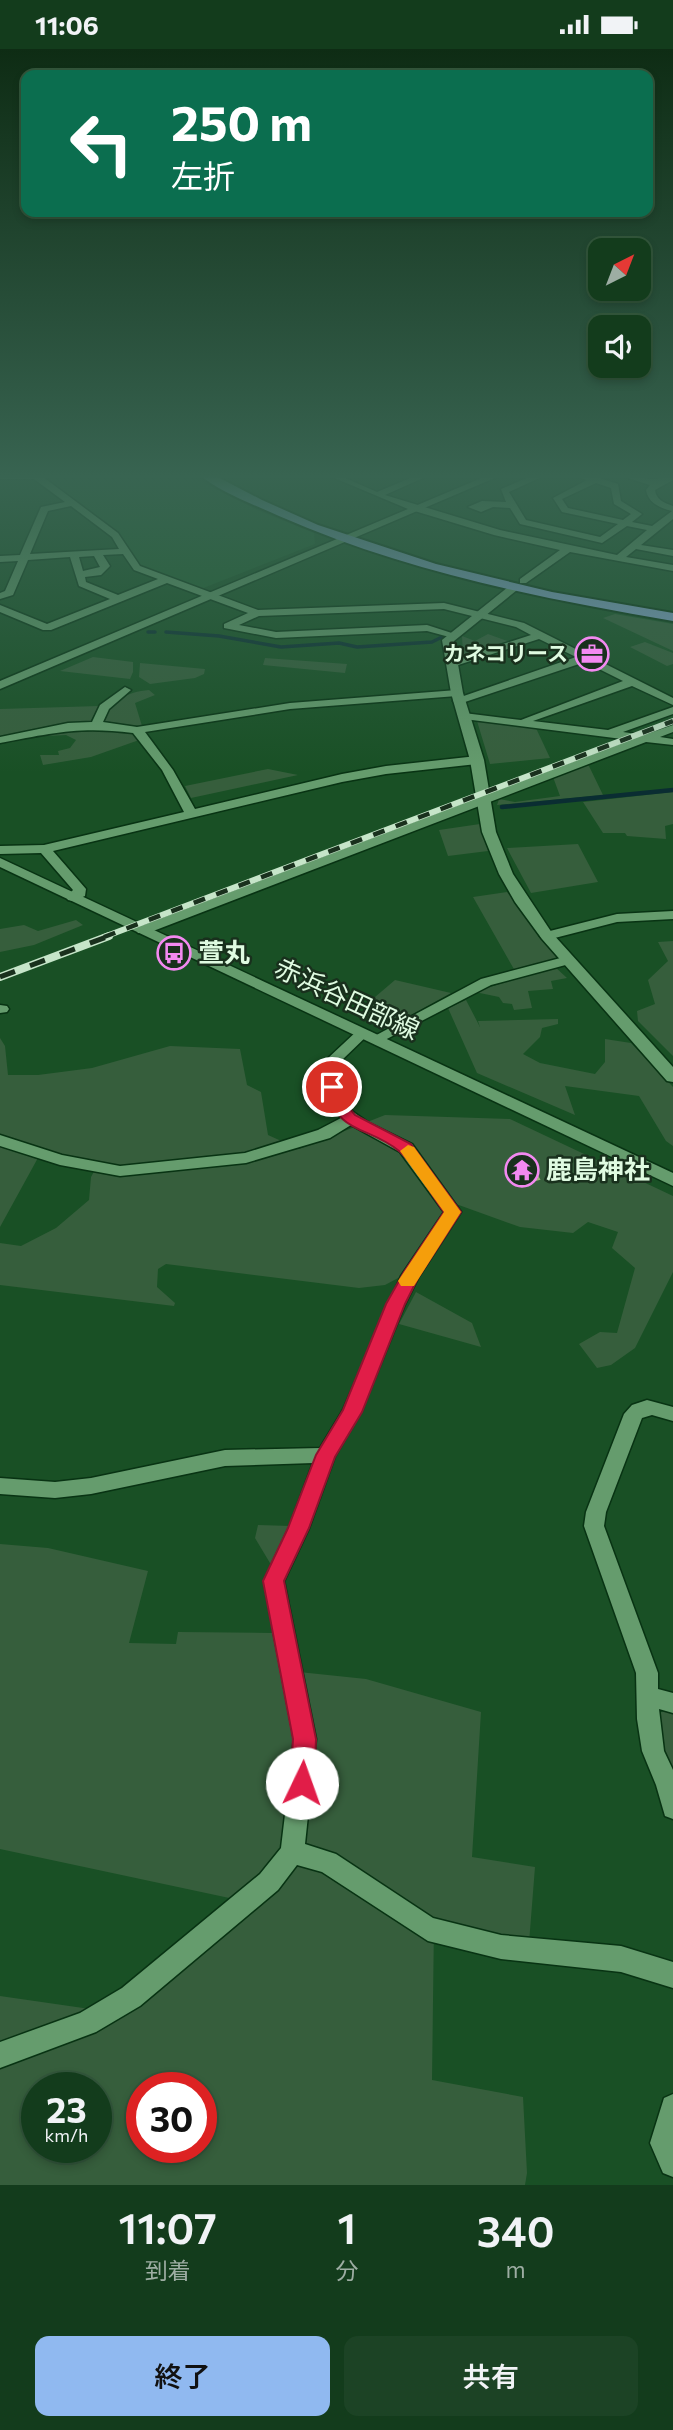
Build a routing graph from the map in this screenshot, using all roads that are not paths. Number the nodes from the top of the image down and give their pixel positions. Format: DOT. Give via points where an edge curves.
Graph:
graph roads {
  1 [pos="17,574"];
  2 [pos="96,574"];
  3 [pos="152,574"];
  4 [pos="264,574"];
  5 [pos="487,574"];
  6 [pos="534,574"];
  7 [pos="79,575"];
  8 [pos="167,579"];
  9 [pos="520,584"];
  10 [pos="0,596"];
  11 [pos="212,596"];
  12 [pos="119,599"];
  13 [pos="0,608"];
  14 [pos="673,611"];
  15 [pos="257,613"];
  16 [pos="479,615"];
  17 [pos="673,617"];
  18 [pos="453,635"];
  19 [pos="540,635"];
  20 [pos="585,658"];
  21 [pos="451,664"];
  22 [pos="632,682"];
  23 [pos="0,685"];
  24 [pos="125,690"];
  25 [pos="458,697"];
  26 [pos="673,702"];
  27 [pos="673,710"];
  28 [pos="464,716"];
  29 [pos="523,721"];
  30 [pos="96,725"];
  31 [pos="673,728"];
  32 [pos="137,730"];
  33 [pos="611,733"];
  34 [pos="648,738"];
  35 [pos="0,740"];
  36 [pos="673,741"];
  37 [pos="477,760"];
  38 [pos="484,800"];
  39 [pos="192,815"];
  40 [pos="0,849"];
  41 [pos="44,849"];
  42 [pos="0,862"];
  43 [pos="73,897"];
  44 [pos="673,915"];
  45 [pos="143,930"];
  46 [pos="547,936"];
  47 [pos="568,960"];
  48 [pos="369,1036"];
  49 [pos="673,1077"];
  50 [pos="350,1119"];
  51 [pos="0,1140"];
  52 [pos="673,1180"];
  53 [pos="673,1413"];
  54 [pos="326,1455"];
  55 [pos="0,1486"];
  56 [pos="647,1696"];
  57 [pos="673,1703"];
  58 [pos="673,1808"];
  59 [pos="292,1853"];
  60 [pos="673,1975"];
  61 [pos="0,2055"];
  62 [pos="673,2106"];
  63 [pos="673,2163"];
  1 -- 10 [label="street" via="9,593"];
  2 -- 7 [label="street"];
  3 -- 8 [label="street"];
  4 -- 11 [label="street"];
  5 -- 9 [label="highway"];
  6 -- 9 [label="street"];
  7 -- 12 [label="street" via="82,584"];
  8 -- 11 [label="street"];
  8 -- 12 [label="street"];
  9 -- 14 [label="highway"];
  9 -- 16 [label="street"];
  9 -- 17 [label="highway"];
  11 -- 15 [label="street"];
  11 -- 23 [label="street"];
  12 -- 13 [label="street" via="47,628"];
  15 -- 16 [label="street" via="444,606"];
  15 -- 18 [label="street" via="228,626 276,635 426,628"];
  16 -- 18 [label="street"];
  16 -- 19 [label="street"];
  18 -- 21 [label="street" via="448,640"];
  19 -- 20 [label="street"];
  19 -- 21 [label="street"];
  20 -- 22 [label="street"];
  20 -- 25 [label="street"];
  21 -- 25 [label="street"];
  22 -- 26 [label="street"];
  22 -- 29 [label="street"];
  24 -- 30 [label="street" via="104,707"];
  25 -- 28 [label="street"];
  25 -- 32 [label="street" via="290,706"];
  27 -- 33 [label="street"];
  28 -- 29 [label="street"];
  28 -- 37 [label="street"];
  29 -- 33 [label="street"];
  30 -- 32 [label="street"];
  30 -- 35 [label="street"];
  31 -- 34 [label="street"];
  32 -- 39 [label="street" via="170,771"];
  33 -- 34 [label="street"];
  34 -- 36 [label="street"];
  34 -- 38 [label="street"];
  37 -- 38 [label="street"];
  37 -- 39 [label="street" via="370,773"];
  38 -- 45 [label="street"];
  38 -- 46 [label="street" via="489,832 506,874"];
  39 -- 41 [label="street"];
  40 -- 41 [label="street"];
  41 -- 43 [label="street" via="79,889"];
  42 -- 43 [label="street, 赤浜谷田部線"];
  43 -- 45 [label="street, 赤浜谷田部線"];
  44 -- 46 [label="street" via="617,918"];
  45 -- 48 [label="street, 赤浜谷田部線"];
  46 -- 47 [label="street"];
  47 -- 48 [label="street" via="486,982"];
  47 -- 49 [label="street"];
  48 -- 50 [label="street" via="335,1059 332,1070 334,1094"];
  48 -- 52 [label="street, 赤浜谷田部線"];
  50 -- 51 [label="street" via="324,1134 246,1158 120,1171 61,1160"];
  50 -- 54 [label="street" via="406,1147 453,1212 400,1295 352,1412"];
  53 -- 56 [label="street" via="648,1407 634,1414 594,1526 638,1645"];
  54 -- 55 [label="street" via="225,1458 55,1490"];
  54 -- 59 [label="street" via="274,1581 304,1739"];
  56 -- 57 [label="street"];
  56 -- 58 [label="street" via="653,1751"];
  59 -- 60 [label="street" via="328,1862 350,1874 428,1929 501,1947 621,1959"];
  59 -- 61 [label="street" via="269,1882 131,1997 87,2023"];
  62 -- 63 [label="street" via="664,2143"];
}
